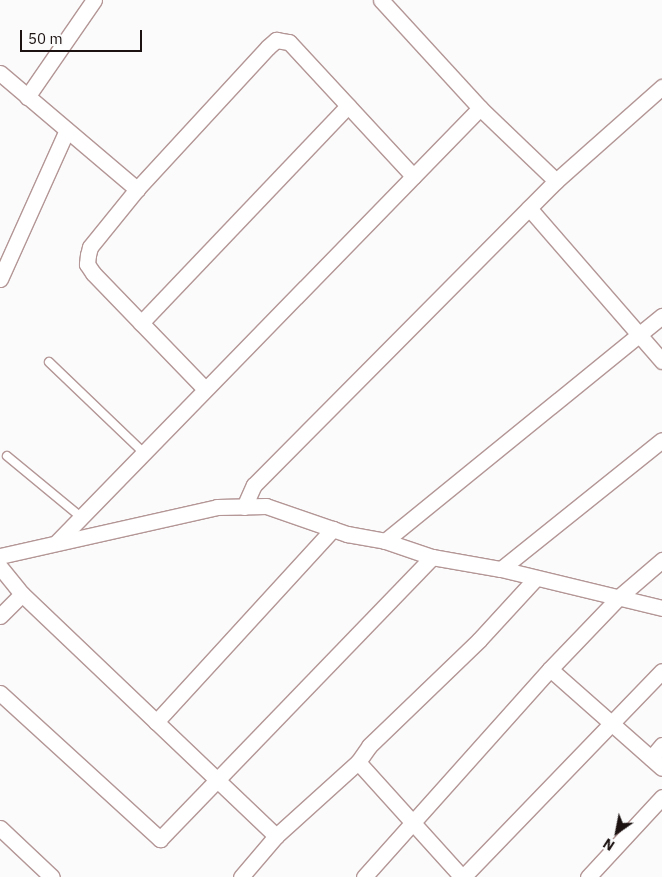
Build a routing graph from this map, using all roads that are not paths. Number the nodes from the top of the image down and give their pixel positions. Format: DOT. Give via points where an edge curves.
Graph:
graph roads {
  1 [pos="94,0"];
  2 [pos="384,1"];
  3 [pos="3,81"];
  4 [pos="662,87"];
  5 [pos="26,97"];
  6 [pos="348,106"];
  7 [pos="480,108"];
  8 [pos="66,132"];
  9 [pos="412,176"];
  10 [pos="556,181"];
  11 [pos="137,189"];
  12 [pos="529,208"];
  13 [pos="0,279"];
  14 [pos="662,316"];
  15 [pos="140,323"];
  16 [pos="638,333"];
  17 [pos="662,361"];
  18 [pos="49,362"];
  19 [pos="205,389"];
  20 [pos="662,440"];
  21 [pos="143,452"];
  22 [pos="7,456"];
  23 [pos="244,507"];
  24 [pos="81,517"];
  25 [pos="333,529"];
  26 [pos="385,541"];
  27 [pos="58,542"];
  28 [pos="0,556"];
  29 [pos="432,557"];
  30 [pos="662,560"];
  31 [pos="0,567"];
  32 [pos="501,569"];
  33 [pos="536,578"];
  34 [pos="22,594"];
  35 [pos="619,597"];
  36 [pos="662,608"];
  37 [pos="0,616"];
  38 [pos="550,669"];
  39 [pos="662,671"];
  40 [pos="0,693"];
  41 [pos="156,722"];
  42 [pos="611,724"];
  43 [pos="662,745"];
  44 [pos="358,762"];
  45 [pos="656,763"];
  46 [pos="218,780"];
  47 [pos="662,797"];
  48 [pos="414,824"];
  49 [pos="0,828"];
  50 [pos="276,836"];
  51 [pos="52,877"];
  52 [pos="241,877"];
  53 [pos="364,877"];
  54 [pos="463,877"];
  55 [pos="588,877"];
  1 -- 5 [label="street"];
  2 -- 7 [label="street"];
  3 -- 5 [label="street"];
  4 -- 10 [label="street"];
  5 -- 8 [label="street"];
  6 -- 9 [label="street"];
  6 -- 11 [label="street" via="289,42 276,40"];
  6 -- 15 [label="street"];
  7 -- 9 [label="street"];
  7 -- 10 [label="street"];
  8 -- 11 [label="street"];
  8 -- 13 [label="street"];
  9 -- 19 [label="street"];
  10 -- 12 [label="street"];
  11 -- 15 [label="street" via="90,247 87,264"];
  12 -- 16 [label="street"];
  12 -- 23 [label="street" via="254,485"];
  14 -- 16 [label="street"];
  15 -- 19 [label="street"];
  16 -- 17 [label="street"];
  16 -- 26 [label="street"];
  18 -- 21 [label="lane"];
  19 -- 21 [label="street"];
  20 -- 32 [label="street"];
  21 -- 24 [label="street"];
  22 -- 24 [label="lane"];
  23 -- 25 [label="street" via="266,506"];
  23 -- 27 [label="street" via="217,507"];
  24 -- 27 [label="street"];
  25 -- 26 [label="street"];
  25 -- 41 [label="street"];
  26 -- 29 [label="street"];
  27 -- 28 [label="street"];
  29 -- 32 [label="street"];
  29 -- 46 [label="street"];
  30 -- 35 [label="street"];
  31 -- 34 [label="street"];
  32 -- 33 [label="street"];
  33 -- 35 [label="street"];
  33 -- 44 [label="street" via="479,640 369,746"];
  34 -- 37 [label="street"];
  34 -- 41 [label="street"];
  35 -- 36 [label="street"];
  35 -- 38 [label="street"];
  38 -- 42 [label="street"];
  38 -- 48 [label="street"];
  39 -- 42 [label="street"];
  40 -- 46 [label="street" via="160,839"];
  41 -- 46 [label="street"];
  42 -- 45 [label="street"];
  42 -- 54 [label="street"];
  43 -- 45 [label="street"];
  44 -- 48 [label="street"];
  44 -- 50 [label="street"];
  46 -- 50 [label="street"];
  47 -- 55 [label="street"];
  48 -- 53 [label="street"];
  48 -- 54 [label="street"];
  49 -- 51 [label="street"];
  50 -- 52 [label="street"];
}
